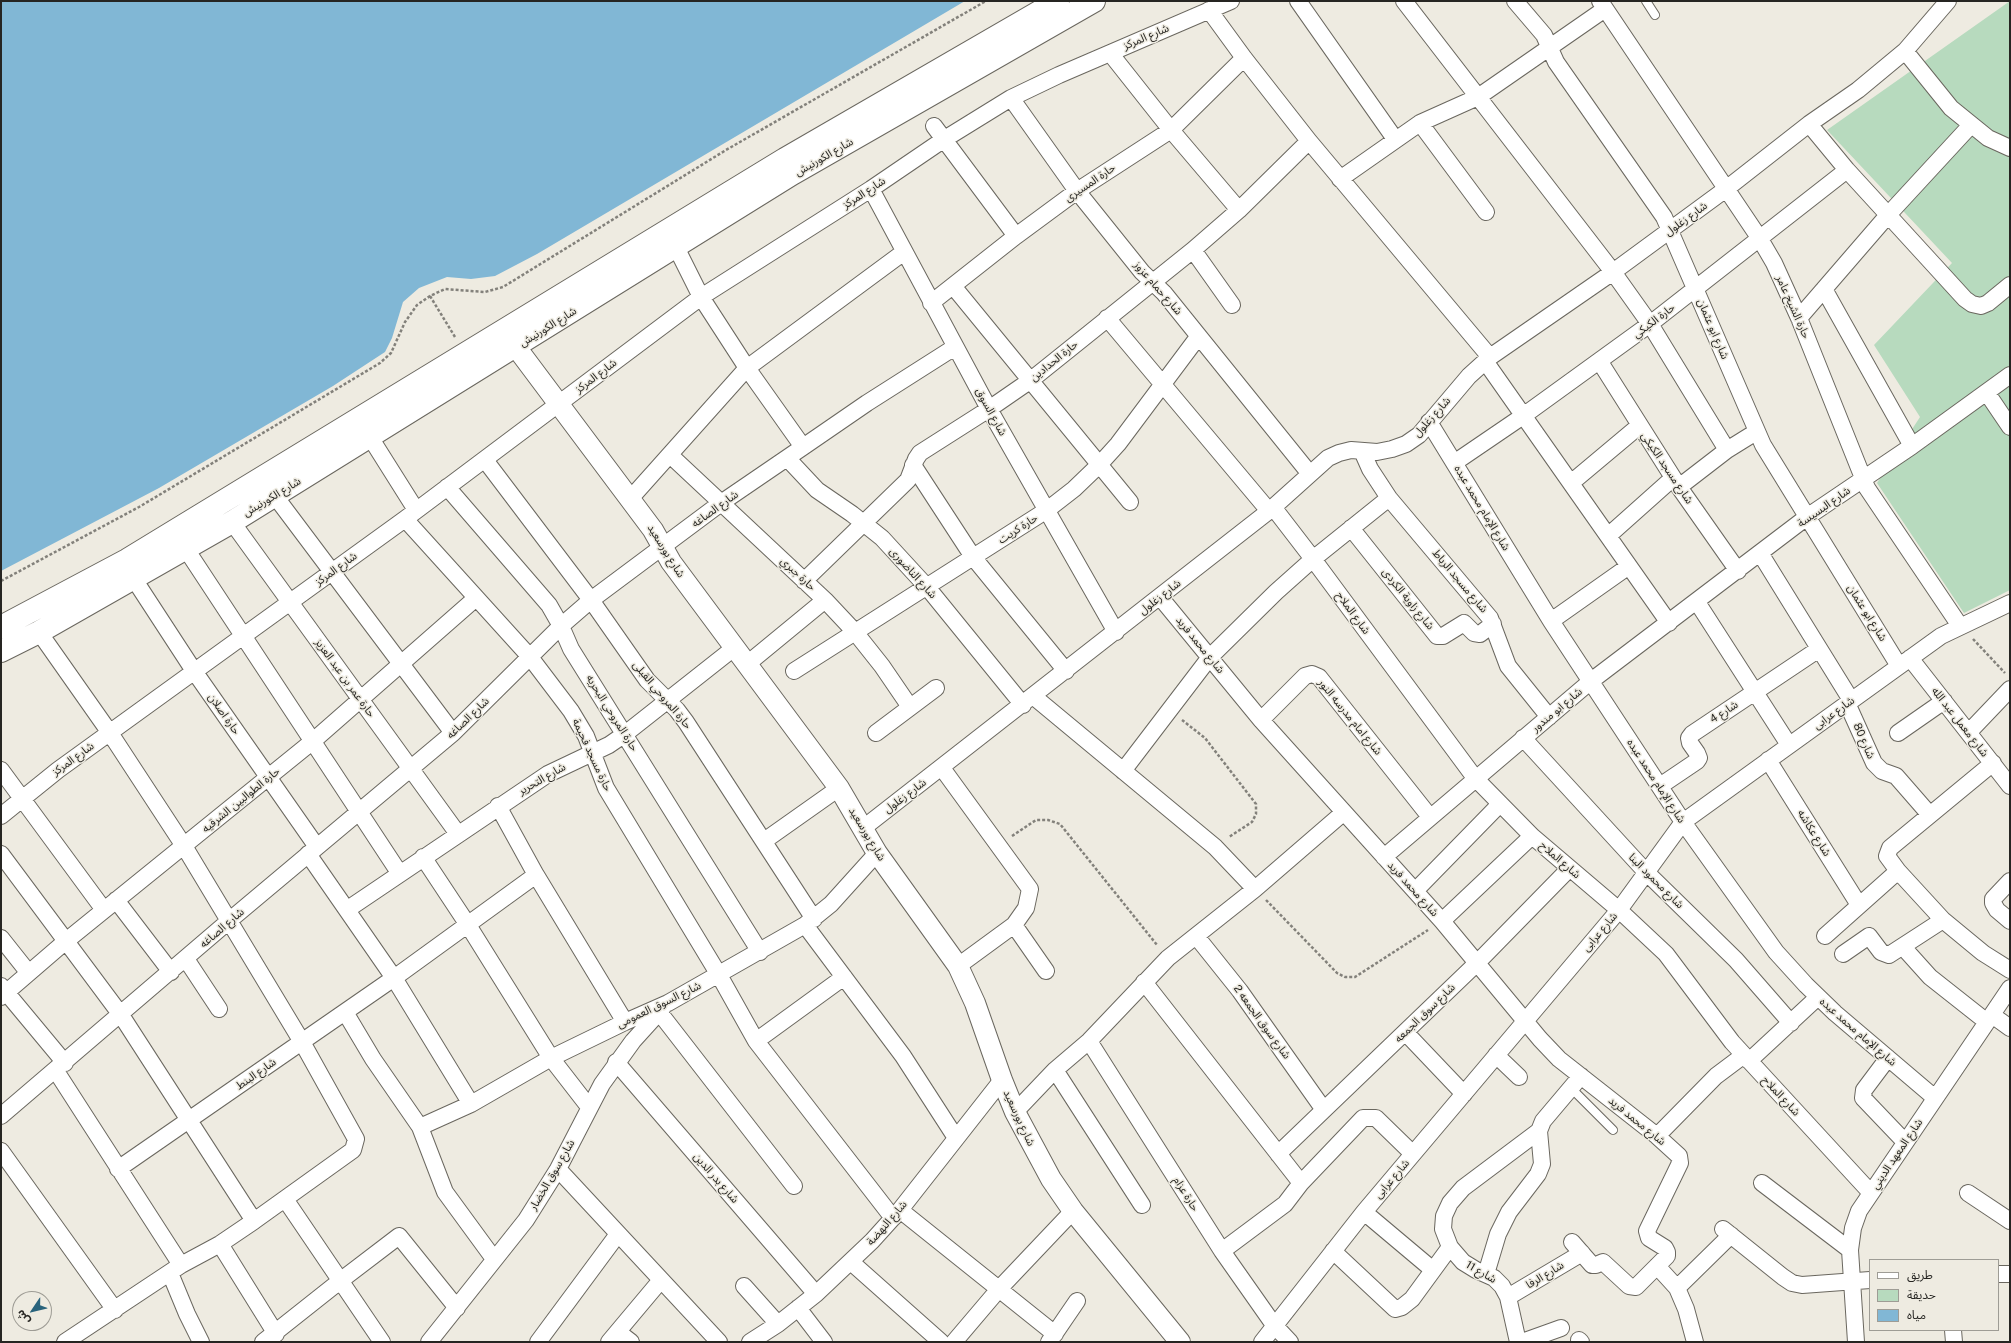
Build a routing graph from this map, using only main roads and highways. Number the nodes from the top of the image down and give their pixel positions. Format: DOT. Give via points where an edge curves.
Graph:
graph roads {
  1 [pos="1058,1"];
  2 [pos="1094,1"];
  3 [pos="543,318"];
  4 [pos="1,627"];
  5 [pos="1,650"];
  1 -- 3 [label="main road, شارع الكورنيش" via="785,159"];
  2 -- 3 [label="main road, شارع الكورنيش" via="792,174 676,247"];
  3 -- 4 [label="main road, شارع الكورنيش" via="465,355 127,560"];
  3 -- 5 [label="main road, شارع الكورنيش" via="516,347 275,496 134,579 39,632"];
}
